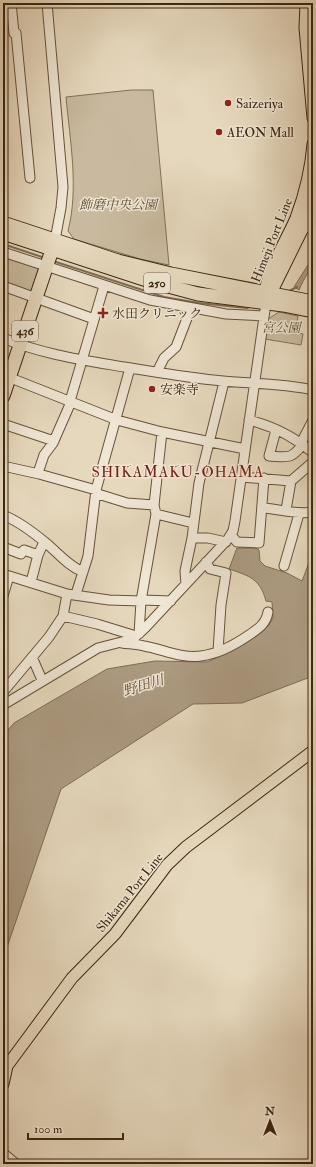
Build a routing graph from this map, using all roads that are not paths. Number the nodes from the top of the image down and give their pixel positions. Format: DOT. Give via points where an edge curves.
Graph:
graph roads {
  1 [pos="11,3"];
  2 [pos="47,3"];
  3 [pos="306,3"];
  4 [pos="309,28"];
  5 [pos="312,96"];
  6 [pos="313,118"];
  7 [pos="313,144"];
  8 [pos="30,178"];
  9 [pos="313,196"];
  10 [pos="3,223"];
  11 [pos="309,228"];
  12 [pos="3,233"];
  13 [pos="3,252"];
  14 [pos="50,256"];
  15 [pos="3,286"];
  16 [pos="104,286"];
  17 [pos="36,297"];
  18 [pos="266,301"];
  19 [pos="313,302"];
  20 [pos="192,308"];
  21 [pos="313,311"];
  22 [pos="94,319"];
  23 [pos="3,338"];
  24 [pos="20,345"];
  25 [pos="82,360"];
  26 [pos="130,368"];
  27 [pos="157,372"];
  28 [pos="6,376"];
  29 [pos="224,382"];
  30 [pos="254,384"];
  31 [pos="313,390"];
  32 [pos="3,396"];
  33 [pos="70,402"];
  34 [pos="116,420"];
  35 [pos="249,420"];
  36 [pos="313,420"];
  37 [pos="3,424"];
  38 [pos="276,430"];
  39 [pos="162,432"];
  40 [pos="54,441"];
  41 [pos="208,442"];
  42 [pos="302,444"];
  43 [pos="245,449"];
  44 [pos="313,453"];
  45 [pos="313,462"];
  46 [pos="3,466"];
  47 [pos="38,473"];
  48 [pos="241,477"];
  49 [pos="264,478"];
  50 [pos="291,481"];
  51 [pos="96,490"];
  52 [pos="263,508"];
  53 [pos="155,510"];
  54 [pos="286,510"];
  55 [pos="313,512"];
  56 [pos="299,514"];
  57 [pos="3,516"];
  58 [pos="193,522"];
  59 [pos="192,538"];
  60 [pos="228,538"];
  61 [pos="44,542"];
  62 [pos="3,547"];
  63 [pos="38,555"];
  64 [pos="206,562"];
  65 [pos="284,566"];
  66 [pos="83,572"];
  67 [pos="6,575"];
  68 [pos="31,582"];
  69 [pos="186,584"];
  70 [pos="67,594"];
  71 [pos="76,594"];
  72 [pos="3,596"];
  73 [pos="142,600"];
  74 [pos="171,601"];
  75 [pos="268,612"];
  76 [pos="63,616"];
  77 [pos="137,635"];
  78 [pos="119,643"];
  79 [pos="218,651"];
  80 [pos="32,657"];
  81 [pos="42,680"];
  82 [pos="3,692"];
  83 [pos="3,704"];
  84 [pos="313,751"];
  85 [pos="3,1084"];
  86 [pos="3,1153"];
  87 [pos="16,1164"];
  1 -- 8 [label="street"];
  2 -- 14 [label="street" via="63,186 61,208"];
  3 -- 4 [label="main road"];
  4 -- 5 [label="main road"];
  5 -- 6 [label="main road"];
  7 -- 18 [label="main road, Himeji Port Line" via="309,176 302,201 267,280"];
  9 -- 11 [label="main road, Himeji Port Line"];
  10 -- 14 [label="highway, 250"];
  11 -- 18 [label="main road, Himeji Port Line"];
  12 -- 14 [label="highway, 250"];
  13 -- 14 [label="street"];
  14 -- 16 [label="street"];
  14 -- 17 [label="highway, 436"];
  14 -- 18 [label="highway, 250" via="118,261"];
  15 -- 17 [label="street"];
  16 -- 20 [label="street" via="150,300"];
  16 -- 22 [label="street"];
  17 -- 22 [label="street"];
  17 -- 24 [label="highway, 436"];
  18 -- 19 [label="highway, 250"];
  18 -- 20 [label="street" via="226,314"];
  18 -- 21 [label="highway, 250"];
  18 -- 30 [label="street"];
  20 -- 27 [label="street" via="176,347 164,358"];
  22 -- 25 [label="street"];
  23 -- 24 [label="street"];
  24 -- 25 [label="street"];
  24 -- 28 [label="highway, 436"];
  25 -- 26 [label="street"];
  25 -- 33 [label="street"];
  26 -- 27 [label="street"];
  26 -- 34 [label="street"];
  27 -- 29 [label="street"];
  28 -- 32 [label="highway, 436"];
  28 -- 33 [label="street"];
  29 -- 30 [label="street"];
  29 -- 41 [label="street"];
  30 -- 31 [label="street"];
  30 -- 35 [label="street"];
  33 -- 34 [label="street"];
  33 -- 40 [label="street"];
  34 -- 39 [label="street"];
  34 -- 51 [label="street"];
  35 -- 38 [label="street"];
  35 -- 43 [label="street"];
  36 -- 42 [label="street"];
  37 -- 40 [label="street"];
  38 -- 42 [label="street"];
  38 -- 42 [label="street" via="269,456 289,457 295,454"];
  39 -- 41 [label="street"];
  39 -- 53 [label="street"];
  40 -- 47 [label="street" via="44,455"];
  41 -- 43 [label="street"];
  41 -- 58 [label="street" via="198,483"];
  42 -- 44 [label="street"];
  43 -- 48 [label="street"];
  45 -- 50 [label="street"];
  46 -- 47 [label="street"];
  47 -- 51 [label="street"];
  48 -- 49 [label="street"];
  48 -- 60 [label="street" via="235,521"];
  49 -- 50 [label="street"];
  49 -- 52 [label="street"];
  50 -- 54 [label="street"];
  51 -- 53 [label="street" via="98,494"];
  51 -- 66 [label="street" via="91,540"];
  52 -- 54 [label="street"];
  52 -- 60 [label="street" via="259,543 237,542"];
  53 -- 58 [label="street"];
  53 -- 73 [label="street"];
  54 -- 56 [label="street"];
  55 -- 56 [label="street"];
  56 -- 65 [label="street"];
  57 -- 61 [label="street" via="12,519"];
  58 -- 59 [label="street"];
  59 -- 60 [label="street"];
  59 -- 69 [label="street" via="185,571"];
  60 -- 64 [label="street"];
  61 -- 63 [label="street"];
  61 -- 66 [label="street" via="68,563"];
  62 -- 63 [label="street" via="21,554 24,550"];
  63 -- 68 [label="street"];
  64 -- 69 [label="street"];
  64 -- 79 [label="street" via="210,569 226,573"];
  66 -- 71 [label="street"];
  67 -- 68 [label="street"];
  67 -- 72 [label="street"];
  68 -- 70 [label="street"];
  69 -- 74 [label="street"];
  70 -- 71 [label="street"];
  70 -- 76 [label="street"];
  71 -- 73 [label="street" via="109,600"];
  73 -- 74 [label="street"];
  73 -- 77 [label="street"];
  74 -- 77 [label="street"];
  75 -- 79 [label="street" via="261,627"];
  76 -- 77 [label="street"];
  76 -- 80 [label="street"];
  77 -- 78 [label="street"];
  78 -- 79 [label="street" via="200,657"];
  78 -- 81 [label="street" via="98,648"];
  80 -- 81 [label="street"];
  80 -- 82 [label="street"];
  81 -- 83 [label="street"];
  84 -- 85 [label="main road, Shikama Port Line" via="186,847 168,865 115,934 72,978 7,1066"];
  86 -- 87 [label="street"];
}
